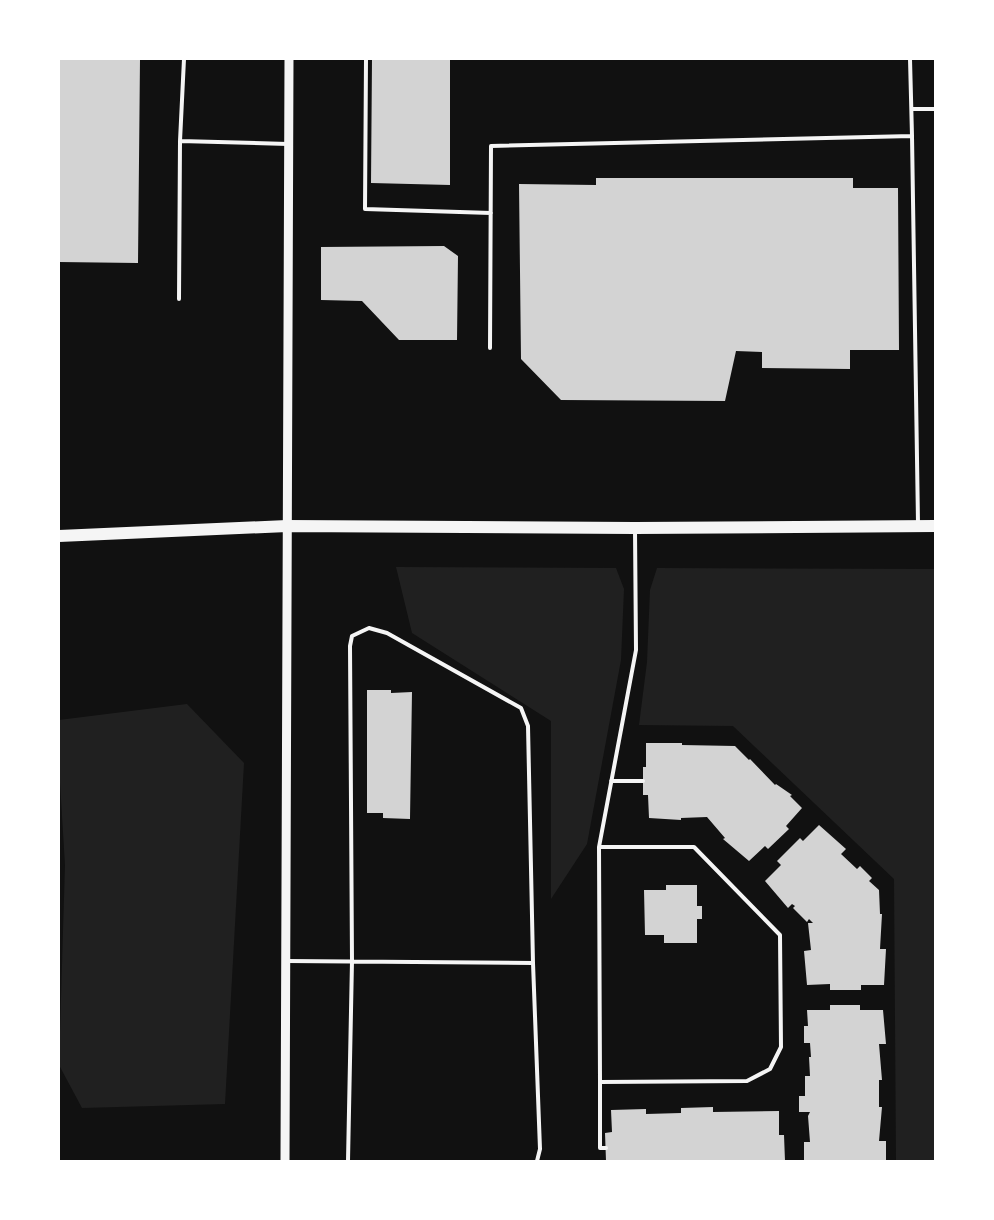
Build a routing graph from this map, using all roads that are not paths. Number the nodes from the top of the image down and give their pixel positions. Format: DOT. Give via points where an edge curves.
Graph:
graph roads {
  1 [pos="184,59"];
  2 [pos="289,59"];
  3 [pos="366,59"];
  4 [pos="910,59"];
  5 [pos="912,109"];
  6 [pos="935,109"];
  7 [pos="912,136"];
  8 [pos="180,142"];
  9 [pos="290,144"];
  10 [pos="491,213"];
  11 [pos="179,299"];
  12 [pos="490,348"];
  13 [pos="287,526"];
  14 [pos="918,526"];
  15 [pos="935,526"];
  16 [pos="635,528"];
  17 [pos="59,536"];
  18 [pos="611,780"];
  19 [pos="643,781"];
  20 [pos="599,847"];
  21 [pos="287,961"];
  22 [pos="352,961"];
  23 [pos="533,963"];
  24 [pos="600,1082"];
  25 [pos="606,1148"];
  26 [pos="285,1161"];
  27 [pos="348,1161"];
  28 [pos="538,1161"];
  1 -- 8 [label="lane"];
  2 -- 9 [label="street"];
  3 -- 10 [label="lane" via="365,209"];
  4 -- 5 [label="lane"];
  5 -- 6 [label="lane"];
  5 -- 7 [label="lane"];
  7 -- 10 [label="lane" via="491,146"];
  7 -- 14 [label="lane"];
  8 -- 9 [label="lane"];
  8 -- 11 [label="lane"];
  9 -- 13 [label="street"];
  10 -- 12 [label="lane"];
  13 -- 16 [label="main road"];
  13 -- 17 [label="main road"];
  13 -- 21 [label="street"];
  14 -- 15 [label="main road"];
  14 -- 16 [label="main road"];
  16 -- 18 [label="lane" via="636,650"];
  18 -- 19 [label="lane"];
  18 -- 20 [label="lane"];
  20 -- 24 [label="lane"];
  20 -- 24 [label="lane" via="694,847 780,935 782,1046 770,1069 747,1081"];
  21 -- 22 [label="lane"];
  21 -- 26 [label="street"];
  22 -- 23 [label="lane"];
  22 -- 23 [label="lane" via="350,646 352,636 370,628 387,633 522,708 528,726"];
  22 -- 27 [label="lane"];
  23 -- 28 [label="lane"];
  24 -- 25 [label="lane" via="600,1148"];
}
